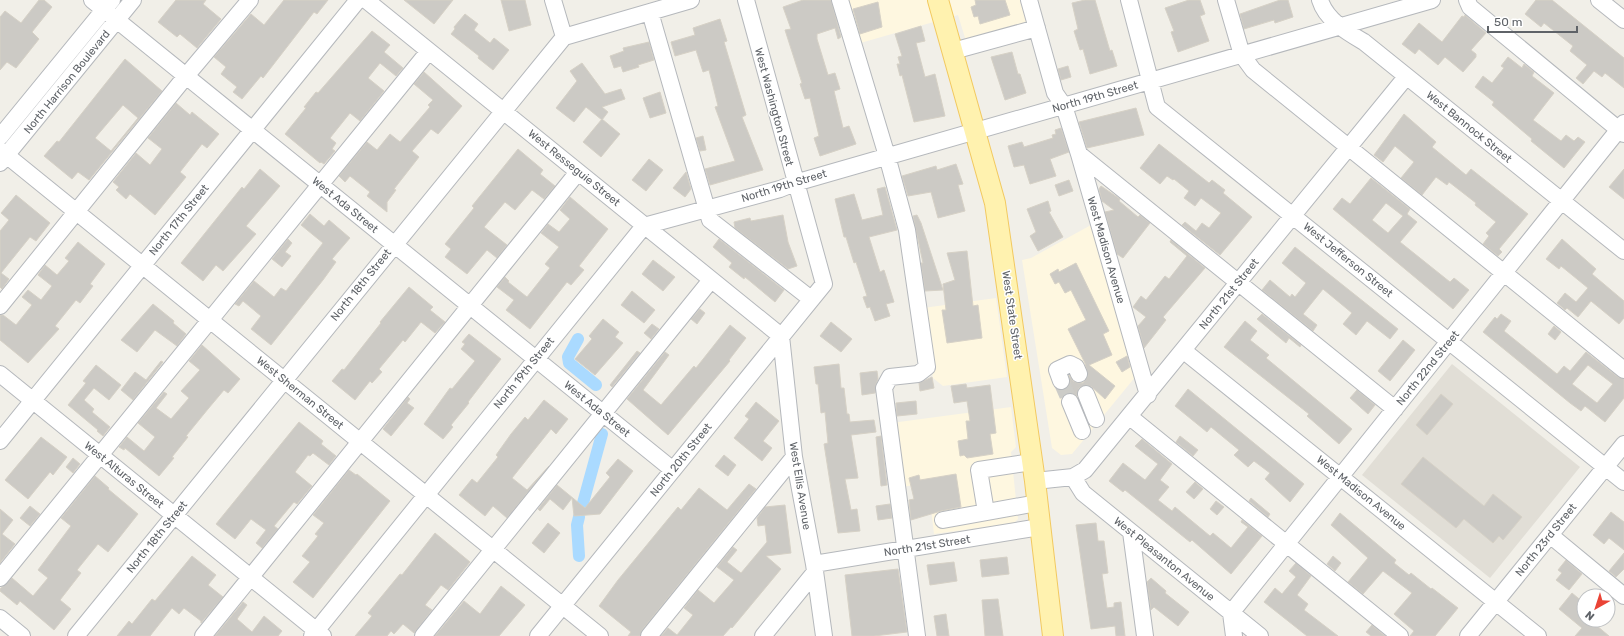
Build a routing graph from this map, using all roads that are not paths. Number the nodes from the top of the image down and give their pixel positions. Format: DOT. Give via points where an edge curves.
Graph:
graph roads {
  1 [pos="134,0"];
  2 [pos="250,0"];
  3 [pos="358,0"];
  4 [pos="366,0"];
  5 [pos="553,0"];
  6 [pos="690,0"];
  7 [pos="746,0"];
  8 [pos="840,0"];
  9 [pos="938,0"];
  10 [pos="1029,0"];
  11 [pos="1129,0"];
  12 [pos="1226,0"];
  13 [pos="1320,0"];
  14 [pos="1467,0"];
  15 [pos="1599,0"];
  16 [pos="1422,1"];
  17 [pos="102,3"];
  18 [pos="650,12"];
  19 [pos="117,20"];
  20 [pos="1624,20"];
  21 [pos="1339,27"];
  22 [pos="1037,28"];
  23 [pos="564,37"];
  24 [pos="429,51"];
  25 [pos="953,51"];
  26 [pos="1242,55"];
  27 [pos="186,76"];
  28 [pos="1406,77"];
  29 [pos="1150,81"];
  30 [pos="1064,106"];
  31 [pos="503,111"];
  32 [pos="1622,129"];
  33 [pos="253,130"];
  34 [pos="975,131"];
  35 [pos="0,137"];
  36 [pos="1348,147"];
  37 [pos="1078,154"];
  38 [pos="2,156"];
  39 [pos="887,156"];
  40 [pos="578,172"];
  41 [pos="795,183"];
  42 [pos="321,185"];
  43 [pos="1562,201"];
  44 [pos="706,208"];
  45 [pos="77,212"];
  46 [pos="1292,215"];
  47 [pos="644,226"];
  48 [pos="394,244"];
  49 [pos="1624,251"];
  50 [pos="143,265"];
  51 [pos="1504,273"];
  52 [pos="711,280"];
  53 [pos="1238,282"];
  54 [pos="824,284"];
  55 [pos="812,299"];
  56 [pos="470,305"];
  57 [pos="0,306"];
  58 [pos="210,319"];
  59 [pos="781,336"];
  60 [pos="1449,341"];
  61 [pos="1184,351"];
  62 [pos="536,359"];
  63 [pos="1624,370"];
  64 [pos="0,374"];
  65 [pos="1079,374"];
  66 [pos="1059,376"];
  67 [pos="284,380"];
  68 [pos="1086,394"];
  69 [pos="1148,395"];
  70 [pos="33,401"];
  71 [pos="1070,402"];
  72 [pos="1395,408"];
  73 [pos="603,414"];
  74 [pos="1130,417"];
  75 [pos="1096,419"];
  76 [pos="1082,431"];
  77 [pos="0,441"];
  78 [pos="360,441"];
  79 [pos="1624,444"];
  80 [pos="100,456"];
  81 [pos="794,457"];
  82 [pos="1605,467"];
  83 [pos="673,470"];
  84 [pos="1033,472"];
  85 [pos="1073,477"];
  86 [pos="1340,477"];
  87 [pos="1624,482"];
  88 [pos="426,494"];
  89 [pos="1037,503"];
  90 [pos="990,511"];
  91 [pos="174,516"];
  92 [pos="943,520"];
  93 [pos="1040,527"];
  94 [pos="1131,532"];
  95 [pos="1000,534"];
  96 [pos="1550,535"];
  97 [pos="1287,544"];
  98 [pos="493,549"];
  99 [pos="906,549"];
  100 [pos="814,568"];
  101 [pos="250,577"];
  102 [pos="0,578"];
  103 [pos="1624,596"];
  104 [pos="1496,602"];
  105 [pos="563,606"];
  106 [pos="1231,613"];
  107 [pos="0,618"];
  108 [pos="317,634"];
  109 [pos="22,636"];
  110 [pos="76,636"];
  111 [pos="203,636"];
  112 [pos="423,636"];
  113 [pos="538,636"];
  114 [pos="600,636"];
  115 [pos="649,636"];
  116 [pos="762,636"];
  117 [pos="824,636"];
  118 [pos="917,636"];
  119 [pos="1053,636"];
  120 [pos="1145,636"];
  121 [pos="1234,636"];
  122 [pos="1260,636"];
  123 [pos="1400,636"];
  124 [pos="1468,636"];
  125 [pos="1538,636"];
  1 -- 19 [label="street, North Harrison Boulevard"];
  2 -- 27 [label="street"];
  3 -- 33 [label="street, North 17th Street"];
  4 -- 24 [label="street, West Resseguie Street"];
  5 -- 23 [label="street"];
  6 -- 18 [label="street"];
  7 -- 41 [label="street, West Washington Street"];
  8 -- 39 [label="street"];
  9 -- 25 [label="main road, West State Street"];
  10 -- 22 [label="street, West Madison Avenue"];
  11 -- 29 [label="street, West Jefferson Street"];
  12 -- 26 [label="street"];
  13 -- 21 [label="street, West Bannock Street"];
  14 -- 32 [label="street" via="1470,7"];
  15 -- 20 [label="street"];
  16 -- 21 [label="street, North 19th Street"];
  17 -- 19 [label="street, West Ada Street"];
  17 -- 35 [label="street, North Harrison Boulevard"];
  18 -- 23 [label="street"];
  18 -- 44 [label="street"];
  19 -- 27 [label="street, West Ada Street"];
  19 -- 38 [label="street, North Harrison Boulevard"];
  21 -- 26 [label="street, North 19th Street"];
  21 -- 28 [label="street, West Bannock Street" via="1364,42"];
  22 -- 25 [label="street"];
  22 -- 30 [label="street, West Madison Avenue" via="1055,93"];
  23 -- 31 [label="street, North 18th Street"];
  24 -- 31 [label="street, West Resseguie Street"];
  24 -- 42 [label="street"];
  25 -- 34 [label="main road, West State Street"];
  26 -- 29 [label="street, North 19th Street"];
  26 -- 36 [label="street" via="1252,70"];
  27 -- 33 [label="street, West Ada Street"];
  27 -- 45 [label="street"];
  28 -- 36 [label="street, North 21st Street"];
  28 -- 43 [label="street, West Bannock Street"];
  29 -- 30 [label="street, North 19th Street"];
  29 -- 46 [label="street, West Jefferson Street" via="1157,107"];
  30 -- 34 [label="street, North 19th Street"];
  30 -- 37 [label="street, West Madison Avenue"];
  31 -- 40 [label="street, West Resseguie Street"];
  31 -- 48 [label="street, North 18th Street"];
  32 -- 43 [label="street, North 22nd Street"];
  33 -- 42 [label="street, West Ada Street"];
  33 -- 50 [label="street, North 17th Street"];
  34 -- 39 [label="street, North 19th Street"];
  34 -- 84 [label="main road, West State Street" via="995,203"];
  36 -- 46 [label="street, North 21st Street"];
  36 -- 51 [label="street"];
  37 -- 53 [label="street"];
  37 -- 69 [label="street, West Madison Avenue"];
  38 -- 45 [label="street, West Sherman Street"];
  39 -- 41 [label="street, North 19th Street"];
  39 -- 99 [label="street" via="907,230 927,366 918,374 890,378 884,388"];
  40 -- 47 [label="street, West Resseguie Street"];
  40 -- 56 [label="street"];
  41 -- 44 [label="street, North 19th Street"];
  41 -- 54 [label="street, West Washington Street"];
  42 -- 48 [label="street, West Ada Street"];
  42 -- 58 [label="street"];
  43 -- 49 [label="street, West Bannock Street"];
  43 -- 51 [label="street, North 22nd Street"];
  44 -- 47 [label="street, North 19th Street"];
  44 -- 55 [label="street" via="710,220"];
  45 -- 50 [label="street, West Sherman Street"];
  45 -- 57 [label="street"];
  46 -- 53 [label="street, North 21st Street"];
  46 -- 60 [label="street, West Jefferson Street"];
  47 -- 52 [label="street, West Resseguie Street"];
  47 -- 62 [label="street, North 19th Street"];
  48 -- 56 [label="street, West Ada Street"];
  48 -- 67 [label="street, North 18th Street"];
  50 -- 58 [label="street, West Sherman Street"];
  50 -- 70 [label="street, North 17th Street"];
  51 -- 60 [label="street, North 22nd Street"];
  51 -- 63 [label="street"];
  52 -- 59 [label="street, West Resseguie Street"];
  52 -- 73 [label="street"];
  53 -- 61 [label="street, North 21st Street"];
  53 -- 72 [label="street"];
  54 -- 55 [label="street, North 20th Street"];
  55 -- 59 [label="street, North 20th Street"];
  56 -- 62 [label="street, West Ada Street"];
  56 -- 78 [label="street"];
  58 -- 67 [label="street, West Sherman Street"];
  58 -- 80 [label="street"];
  59 -- 81 [label="street, West Ellis Avenue"];
  59 -- 83 [label="street, North 20th Street"];
  60 -- 72 [label="street, North 22nd Street"];
  60 -- 82 [label="street, West Jefferson Street"];
  61 -- 69 [label="street, North 21st Street"];
  61 -- 86 [label="street, West Madison Avenue"];
  62 -- 73 [label="street, West Ada Street"];
  62 -- 88 [label="street, North 19th Street"];
  64 -- 70 [label="street, West Alturas Street"];
  65 -- 66 [label="street" via="1073,364"];
  67 -- 78 [label="street, West Sherman Street"];
  67 -- 91 [label="street, North 18th Street"];
  68 -- 75 [label="street"];
  69 -- 74 [label="street, North 21st Street"];
  70 -- 77 [label="street, North 17th Street"];
  70 -- 80 [label="street, West Alturas Street"];
  71 -- 76 [label="street"];
  72 -- 86 [label="street, North 22nd Street"];
  73 -- 83 [label="street, West Ada Street"];
  73 -- 98 [label="street"];
  74 -- 85 [label="street, North 21st Street" via="1085,470"];
  74 -- 97 [label="street"];
  78 -- 88 [label="street, West Sherman Street"];
  78 -- 101 [label="street"];
  79 -- 82 [label="street, North 23rd Street"];
  80 -- 91 [label="street, West Alturas Street"];
  80 -- 102 [label="street"];
  81 -- 100 [label="street, West Ellis Avenue"];
  81 -- 115 [label="street"];
  82 -- 87 [label="street, West Jefferson Street"];
  82 -- 96 [label="street, North 23rd Street"];
  83 -- 105 [label="street, North 20th Street"];
  84 -- 85 [label="street"];
  84 -- 89 [label="main road, West State Street"];
  84 -- 90 [label="street" via="979,470"];
  85 -- 94 [label="street, West Pleasanton Avenue" via="1083,493"];
  86 -- 97 [label="street, North 22nd Street"];
  86 -- 104 [label="street, West Madison Avenue"];
  88 -- 98 [label="street, West Sherman Street"];
  88 -- 108 [label="street, North 19th Street"];
  89 -- 90 [label="street"];
  89 -- 93 [label="main road, West State Street"];
  90 -- 92 [label="street"];
  90 -- 95 [label="street"];
  91 -- 101 [label="street, West Alturas Street"];
  91 -- 110 [label="street, North 18th Street"];
  93 -- 95 [label="street, North 21st Street"];
  93 -- 119 [label="main road, West State Street"];
  94 -- 106 [label="street, West Pleasanton Avenue"];
  94 -- 120 [label="street"];
  95 -- 99 [label="street, North 21st Street"];
  96 -- 103 [label="street"];
  96 -- 104 [label="street, North 23rd Street"];
  97 -- 106 [label="street, North 22nd Street"];
  97 -- 123 [label="street"];
  98 -- 105 [label="street, West Sherman Street"];
  98 -- 112 [label="street"];
  99 -- 100 [label="street, North 21st Street"];
  99 -- 118 [label="street"];
  100 -- 116 [label="street"];
  100 -- 117 [label="street, West Ellis Avenue"];
  101 -- 108 [label="street, West Alturas Street"];
  101 -- 111 [label="street"];
  104 -- 124 [label="street, North 23rd Street"];
  104 -- 125 [label="street, West Madison Avenue"];
  105 -- 113 [label="street, North 20th Street"];
  105 -- 114 [label="street, West Sherman Street"];
  106 -- 121 [label="street"];
  106 -- 122 [label="street, West Pleasanton Avenue"];
  107 -- 109 [label="street"];
}
